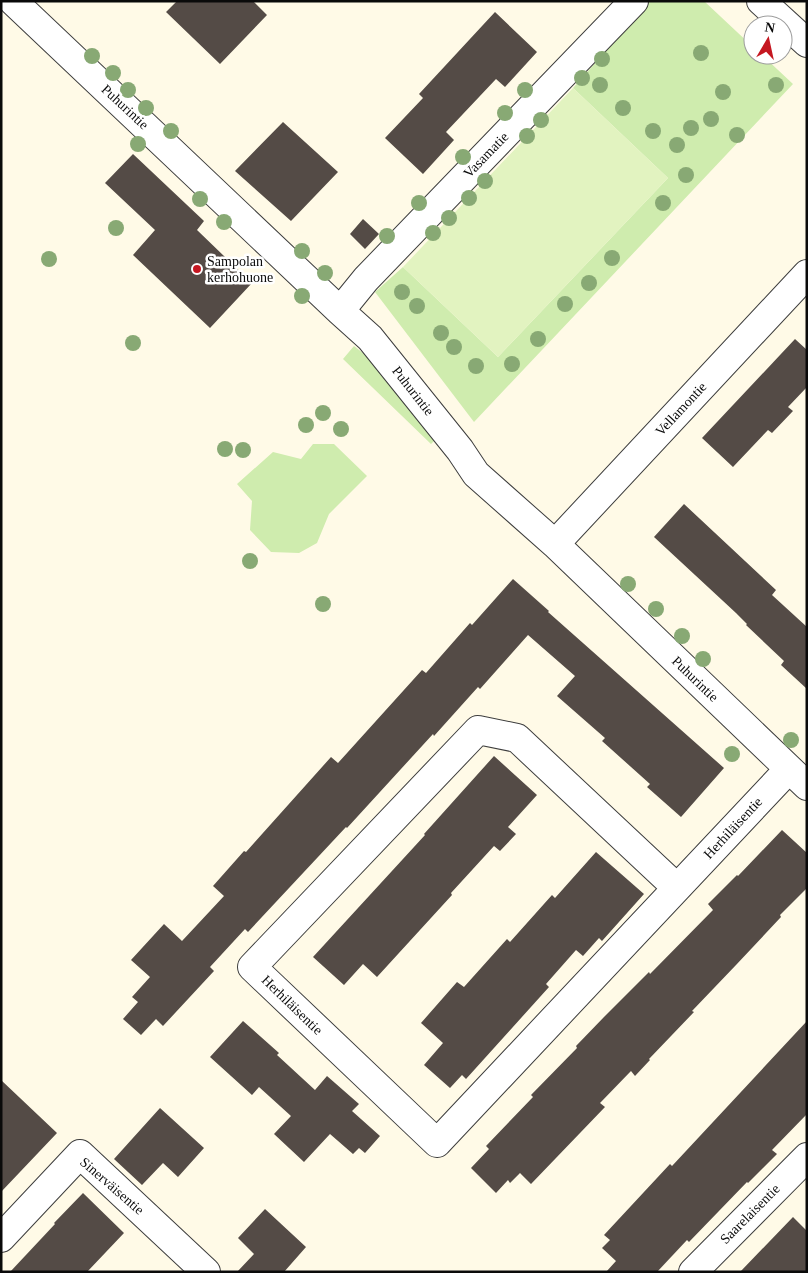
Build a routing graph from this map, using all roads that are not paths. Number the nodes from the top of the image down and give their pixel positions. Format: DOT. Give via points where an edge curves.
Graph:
graph roads {
  1 [pos="13,1"];
  2 [pos="634,1"];
  3 [pos="761,1"];
  4 [pos="807,43"];
  5 [pos="807,274"];
  6 [pos="340,311"];
  7 [pos="555,544"];
  8 [pos="798,777"];
  9 [pos="677,888"];
  10 [pos="807,1157"];
  11 [pos="1,1238"];
  12 [pos="206,1272"];
  13 [pos="693,1272"];
  1 -- 6 [label="street, Puhurintie"];
  2 -- 6 [label="street, Vasamatie"];
  3 -- 4 [label="street"];
  5 -- 7 [label="street, Vellamontie"];
  6 -- 7 [label="street, Puhurintie" via="370,338 476,474"];
  7 -- 8 [label="street, Puhurintie"];
  8 -- 9 [label="street, Herhiläisentie"];
  9 -- 9 [label="street, Herhiläisentie" via="437,1143 252,967 478,730 517,738"];
  10 -- 13 [label="street, Saarelaisentie"];
  11 -- 12 [label="street, Sinerväisentie" via="80,1154"];
}
